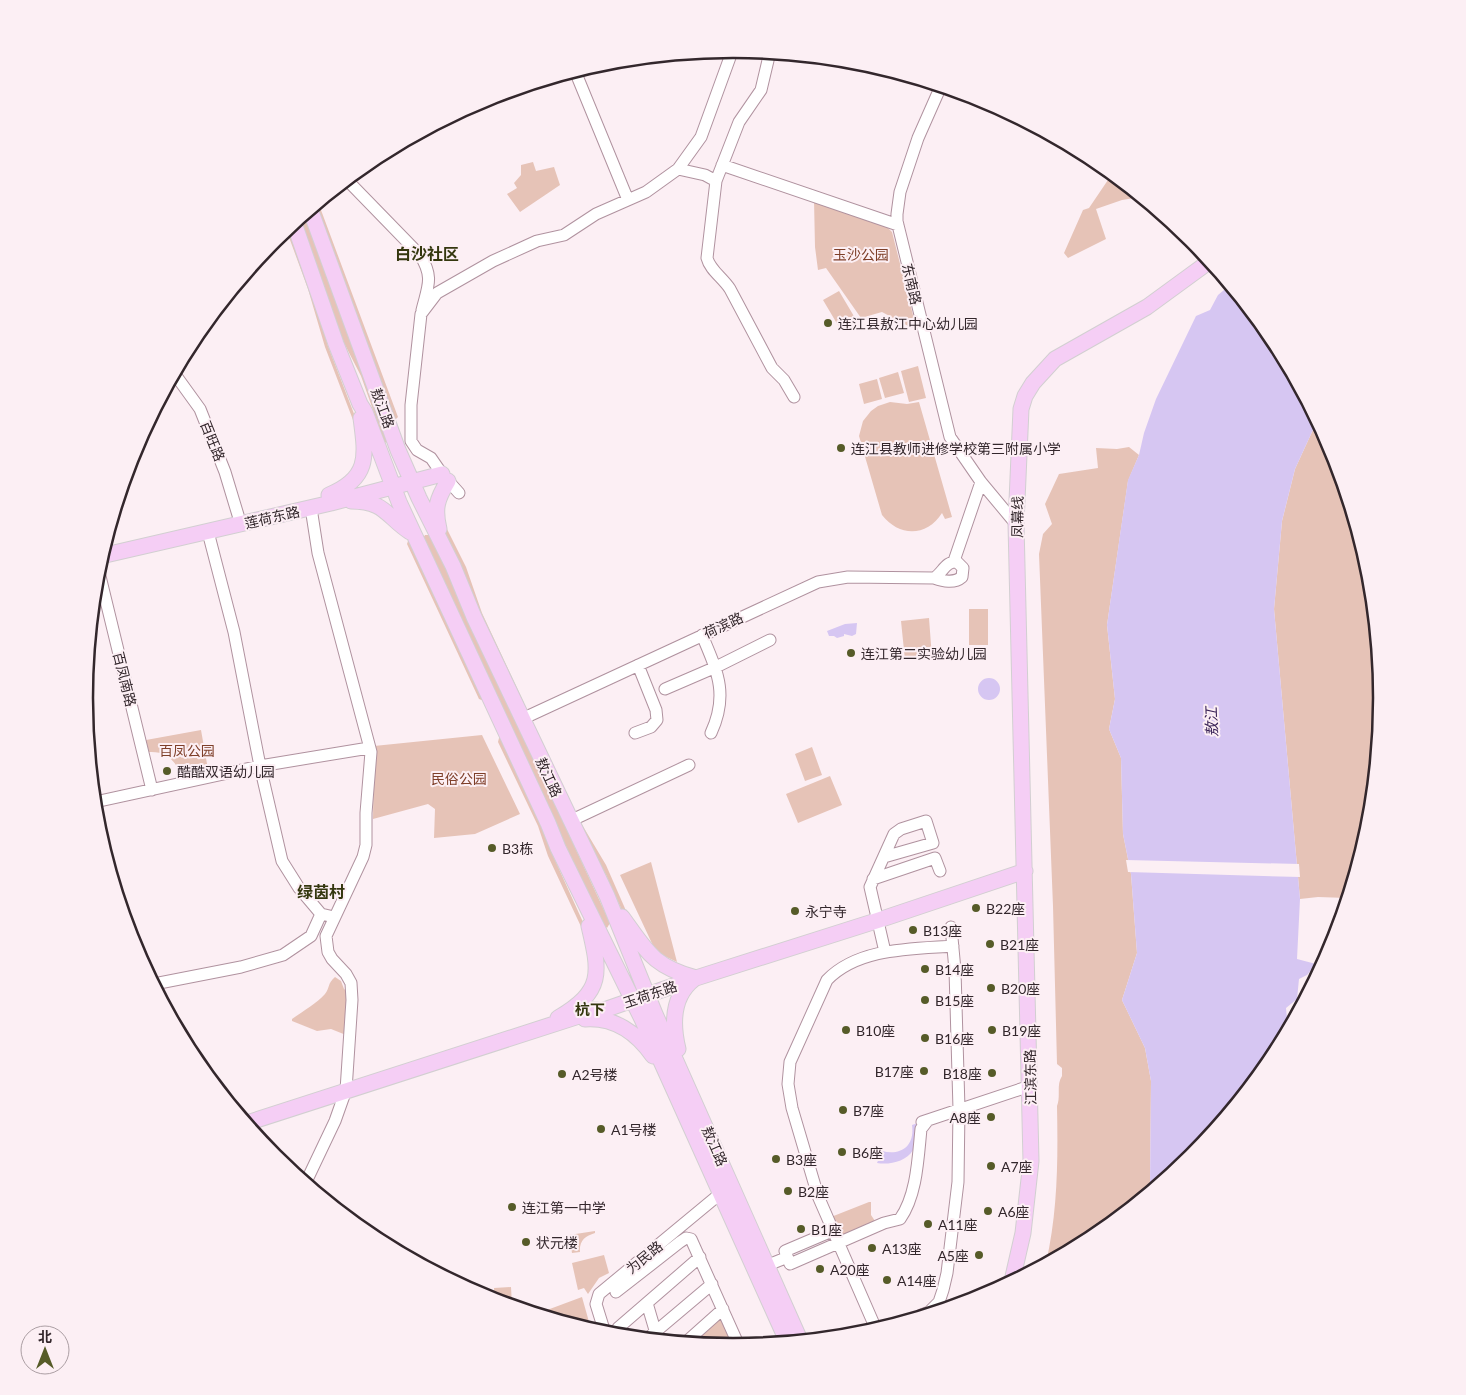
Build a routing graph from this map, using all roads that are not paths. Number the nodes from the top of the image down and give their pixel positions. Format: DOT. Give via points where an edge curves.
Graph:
graph roads {
  1 [pos="731,58"];
  2 [pos="768,59"];
  3 [pos="577,77"];
  4 [pos="939,91"];
  5 [pos="722,165"];
  6 [pos="678,169"];
  7 [pos="716,181"];
  8 [pos="347,187"];
  9 [pos="628,200"];
  10 [pos="312,215"];
  11 [pos="898,225"];
  12 [pos="296,230"];
  13 [pos="1204,265"];
  14 [pos="421,314"];
  15 [pos="178,379"];
  16 [pos="794,397"];
  17 [pos="360,404"];
  18 [pos="442,474"];
  19 [pos="411,479"];
  20 [pos="981,482"];
  21 [pos="392,484"];
  22 [pos="459,493"];
  23 [pos="330,499"];
  24 [pos="311,508"];
  25 [pos="238,515"];
  26 [pos="1016,524"];
  27 [pos="433,526"];
  28 [pos="208,532"];
  29 [pos="414,534"];
  30 [pos="112,544"];
  31 [pos="443,545"];
  32 [pos="110,554"];
  33 [pos="954,561"];
  34 [pos="934,578"];
  35 [pos="103,587"];
  36 [pos="702,635"];
  37 [pos="770,640"];
  38 [pos="638,665"];
  39 [pos="716,667"];
  40 [pos="665,689"];
  41 [pos="522,719"];
  42 [pos="635,733"];
  43 [pos="711,733"];
  44 [pos="369,748"];
  45 [pos="689,765"];
  46 [pos="260,766"];
  47 [pos="152,790"];
  48 [pos="101,801"];
  49 [pos="570,821"];
  50 [pos="898,853"];
  51 [pos="884,857"];
  52 [pos="904,869"];
  53 [pos="940,871"];
  54 [pos="1025,871"];
  55 [pos="873,880"];
  56 [pos="607,896"];
  57 [pos="584,904"];
  58 [pos="321,914"];
  59 [pos="334,917"];
  60 [pos="879,920"];
  61 [pos="619,926"];
  62 [pos="951,927"];
  63 [pos="599,932"];
  64 [pos="953,946"];
  65 [pos="886,952"];
  66 [pos="696,978"];
  67 [pos="160,983"];
  68 [pos="648,995"];
  69 [pos="632,1000"];
  70 [pos="599,1015"];
  71 [pos="539,1028"];
  72 [pos="678,1080"];
  73 [pos="953,1081"];
  74 [pos="1030,1086"];
  75 [pos="346,1090"];
  76 [pos="957,1105"];
  77 [pos="254,1121"];
  78 [pos="309,1177"];
  79 [pos="721,1193"];
  80 [pos="832,1231"];
  81 [pos="837,1243"];
  82 [pos="700,1257"];
  83 [pos="786,1258"];
  84 [pos="768,1266"];
  85 [pos="1014,1272"];
  86 [pos="712,1284"];
  87 [pos="616,1292"];
  88 [pos="647,1303"];
  89 [pos="936,1305"];
  90 [pos="723,1309"];
  91 [pos="873,1322"];
  92 [pos="602,1324"];
  93 [pos="619,1327"];
  94 [pos="653,1332"];
  95 [pos="658,1333"];
  96 [pos="797,1334"];
  97 [pos="784,1335"];
  98 [pos="693,1336"];
  99 [pos="736,1338"];
  1 -- 6 [label="street" via="701,137"];
  2 -- 5 [label="street" via="761,90 738,122"];
  3 -- 9 [label="street"];
  4 -- 11 [label="street, 东南路" via="918,138 900,192"];
  5 -- 7 [label="street"];
  5 -- 11 [label="street"];
  6 -- 7 [label="street"];
  6 -- 9 [label="street" via="646,192"];
  7 -- 16 [label="street" via="708,262 727,284 772,368"];
  8 -- 14 [label="street" via="420,255 428,267 430,280"];
  9 -- 14 [label="street" via="596,214 564,235 537,241 493,261 437,294"];
  10 -- 19 [label="main road, 敖江路"];
  11 -- 20 [label="street, 东南路" via="948,434"];
  12 -- 17 [label="main road, 敖江路"];
  13 -- 26 [label="main road, 凤幕线" via="1147,307 1054,359 1033,383 1020,409"];
  14 -- 18 [label="street" via="411,405 411,441 417,450 431,458"];
  15 -- 25 [label="street, 百旺路" via="200,409"];
  17 -- 21 [label="main road, 敖江路"];
  17 -- 23 [label="main road" via="365,447 362,467 350,484"];
  18 -- 19 [label="main road, 莲荷东路"];
  18 -- 22 [label="street"];
  18 -- 31 [label="main road" via="436,510"];
  19 -- 21 [label="main road, 莲荷东路"];
  19 -- 27 [label="main road, 敖江路"];
  20 -- 26 [label="street, 东南路"];
  20 -- 33 [label="street"];
  21 -- 23 [label="main road, 莲荷东路"];
  21 -- 29 [label="main road, 敖江路"];
  23 -- 24 [label="main road, 莲荷东路"];
  23 -- 25 [label="main road, 莲荷东路"];
  23 -- 29 [label="main road" via="381,507"];
  24 -- 28 [label="main road, 莲荷东路"];
  24 -- 44 [label="street" via="318,553"];
  25 -- 30 [label="main road, 莲荷东路"];
  26 -- 54 [label="main road, 凤幕线"];
  27 -- 29 [label="main road"];
  27 -- 31 [label="main road, 敖江路"];
  28 -- 32 [label="main road, 莲荷东路"];
  28 -- 46 [label="street" via="234,632"];
  29 -- 57 [label="main road, 敖江路"];
  31 -- 41 [label="main road, 敖江路"];
  33 -- 34 [label="street"];
  33 -- 34 [label="street, 荷滨路" via="963,568 960,579 942,581"];
  34 -- 36 [label="street, 荷滨路" via="848,577 824,580"];
  35 -- 47 [label="street, 百凤南路"];
  36 -- 38 [label="street, 荷滨路"];
  36 -- 39 [label="street"];
  37 -- 39 [label="street"];
  38 -- 41 [label="street, 荷滨路"];
  38 -- 42 [label="street" via="657,720 651,727"];
  39 -- 40 [label="street"];
  39 -- 43 [label="street" via="722,696"];
  41 -- 49 [label="main road, 敖江路"];
  44 -- 46 [label="street"];
  44 -- 59 [label="street" via="366,845"];
  45 -- 49 [label="street"];
  46 -- 47 [label="street"];
  46 -- 58 [label="street" via="282,862"];
  47 -- 48 [label="street"];
  49 -- 56 [label="main road, 敖江路"];
  50 -- 51 [label="street"];
  50 -- 51 [label="street" via="933,843 926,822 900,829 894,834"];
  50 -- 52 [label="street"];
  51 -- 55 [label="street"];
  52 -- 53 [label="street" via="935,858"];
  52 -- 55 [label="street"];
  54 -- 60 [label="main road, 玉荷东路"];
  54 -- 74 [label="main road, 江滨东路"];
  55 -- 60 [label="street" via="870,887"];
  56 -- 61 [label="main road, 敖江路"];
  56 -- 66 [label="main road" via="652,957 668,968"];
  57 -- 63 [label="main road, 敖江路"];
  57 -- 71 [label="main road" via="596,958 597,975 593,988 569,1012"];
  58 -- 59 [label="street"];
  58 -- 67 [label="street" via="312,936 283,955"];
  59 -- 75 [label="street" via="326,943 332,959 351,983"];
  60 -- 65 [label="street"];
  60 -- 66 [label="main road, 玉荷东路"];
  61 -- 63 [label="main road" via="620,932 611,940"];
  61 -- 68 [label="main road, 敖江路"];
  62 -- 64 [label="street"];
  63 -- 69 [label="main road, 敖江路"];
  64 -- 65 [label="street" via="926,954"];
  64 -- 76 [label="street"];
  65 -- 80 [label="street" via="846,964 827,980 790,1062 788,1084 792,1108"];
  66 -- 68 [label="main road, 玉荷东路"];
  66 -- 72 [label="main road" via="684,988 678,999 674,1019"];
  68 -- 69 [label="main road, 玉荷东路"];
  68 -- 72 [label="main road, 敖江路"];
  69 -- 70 [label="main road, 玉荷东路"];
  69 -- 72 [label="main road, 敖江路"];
  70 -- 71 [label="main road"];
  70 -- 72 [label="main road" via="635,1035"];
  71 -- 75 [label="main road"];
  72 -- 79 [label="main road, 敖江路"];
  72 -- 84 [label="main road, 敖江路"];
  73 -- 76 [label="street"];
  74 -- 76 [label="street"];
  74 -- 85 [label="main road, 江滨东路" via="1028,1198"];
  75 -- 77 [label="main road"];
  75 -- 78 [label="street"];
  76 -- 81 [label="street" via="922,1120 912,1197 900,1219"];
  76 -- 89 [label="street" via="958,1182 947,1273"];
  79 -- 92 [label="street, 为民路" via="599,1294 596,1304"];
  79 -- 97 [label="main road, 敖江路"];
  80 -- 81 [label="street"];
  80 -- 83 [label="street" via="784,1251"];
  81 -- 83 [label="street" via="790,1264"];
  81 -- 91 [label="street"];
  82 -- 86 [label="street"];
  82 -- 87 [label="street" via="691,1239 686,1238"];
  82 -- 88 [label="street"];
  83 -- 84 [label="street"];
  84 -- 96 [label="main road, 敖江路"];
  86 -- 90 [label="street"];
  86 -- 95 [label="street"];
  88 -- 93 [label="street"];
  88 -- 94 [label="street"];
  90 -- 98 [label="street"];
  90 -- 99 [label="street"];
}
